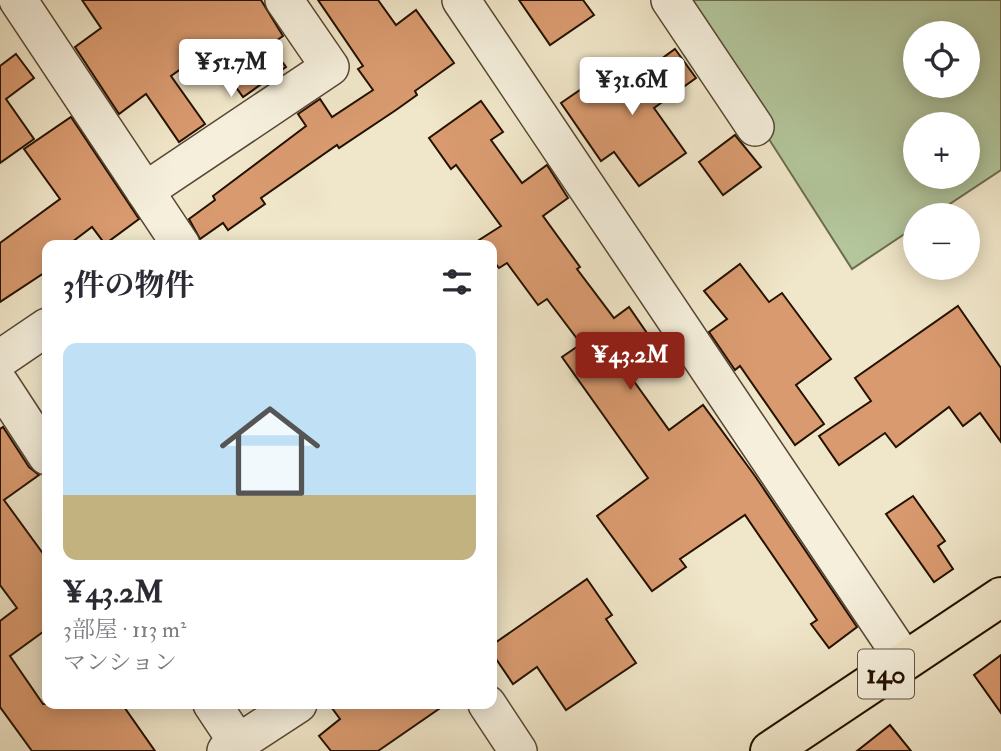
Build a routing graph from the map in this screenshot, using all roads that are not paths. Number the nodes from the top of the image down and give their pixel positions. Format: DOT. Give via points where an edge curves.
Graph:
graph roads {
  1 [pos="18,0"];
  2 [pos="285,0"];
  3 [pos="461,0"];
  4 [pos="670,0"];
  5 [pos="755,127"];
  6 [pos="145,191"];
  7 [pos="173,240"];
  8 [pos="42,330"];
  9 [pos="0,359"];
  10 [pos="0,384"];
  11 [pos="42,448"];
  12 [pos="1001,597"];
  13 [pos="905,661"];
  14 [pos="214,709"];
  15 [pos="290,709"];
  16 [pos="489,709"];
  17 [pos="232,747"];
  18 [pos="518,751"];
  19 [pos="770,751"];
  1 -- 6 [label="street"];
  2 -- 6 [label="street" via="330,67"];
  3 -- 13 [label="street"];
  4 -- 5 [label="street"];
  6 -- 7 [label="street"];
  8 -- 9 [label="street"];
  10 -- 11 [label="street"];
  12 -- 13 [label="main road, 140"];
  13 -- 19 [label="main road, 140"];
  14 -- 17 [label="street"];
  15 -- 17 [label="street"];
  16 -- 18 [label="street"];
}
